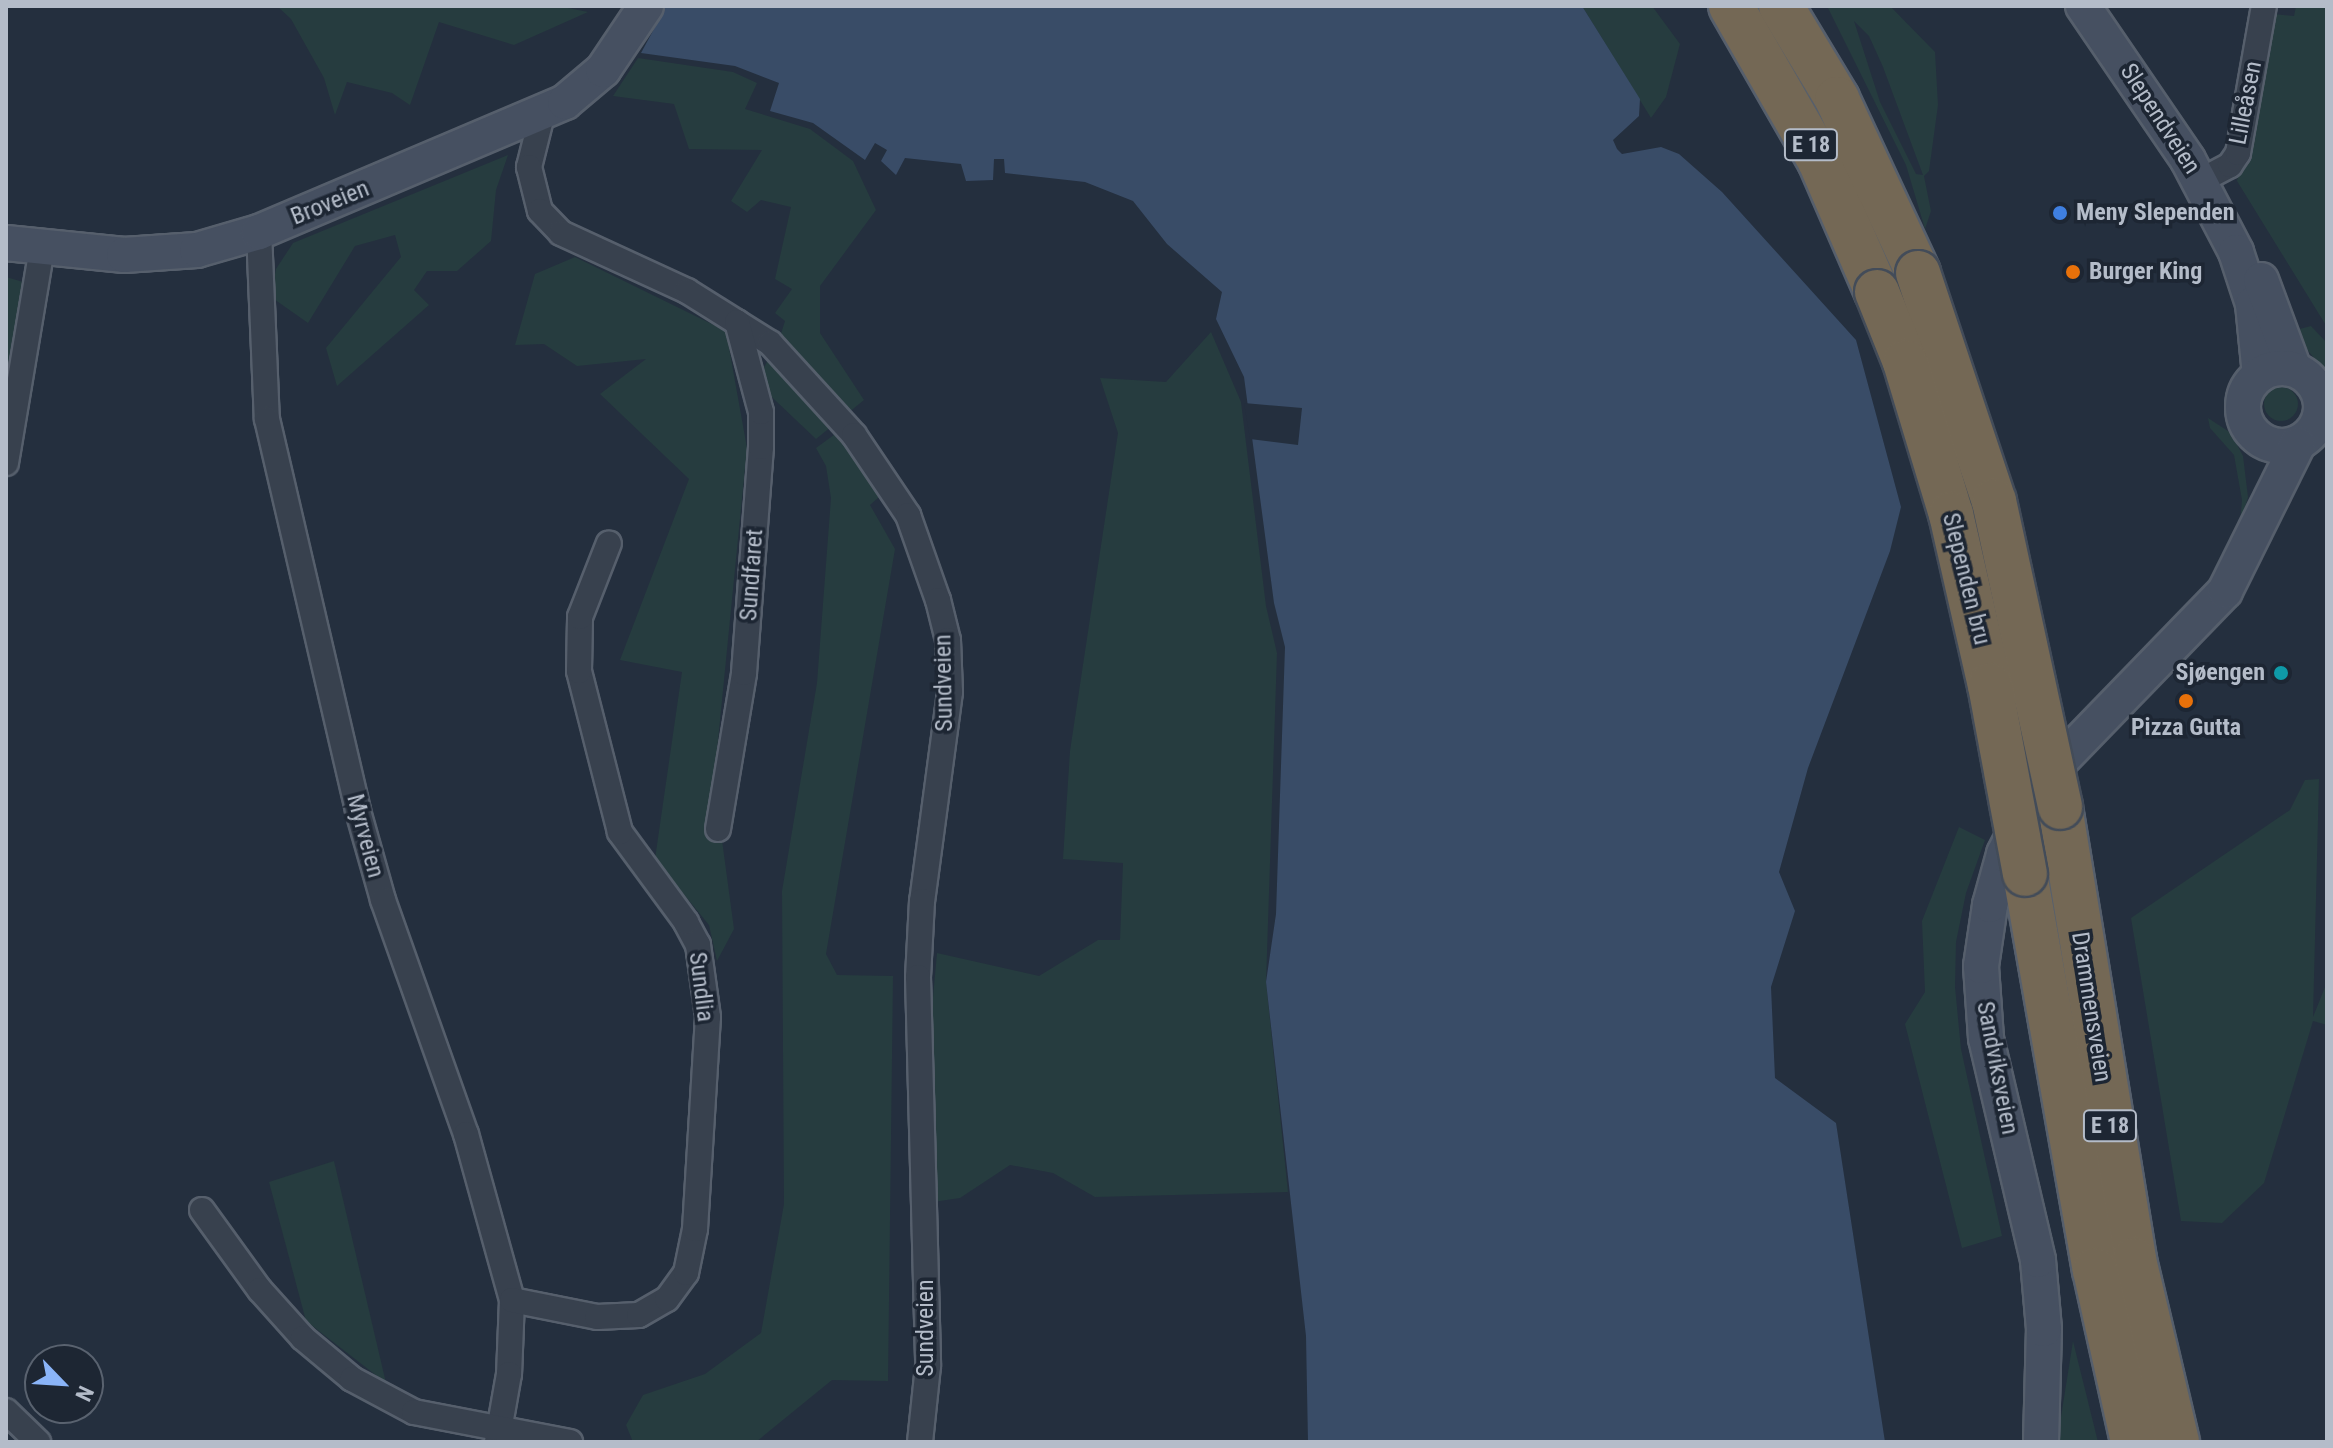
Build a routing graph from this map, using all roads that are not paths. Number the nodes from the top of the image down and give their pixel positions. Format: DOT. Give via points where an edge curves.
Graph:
graph roads {
  1 [pos="646,6"];
  2 [pos="1731,6"];
  3 [pos="1781,6"];
  4 [pos="1809,6"];
  5 [pos="2083,6"];
  6 [pos="2096,6"];
  7 [pos="2264,6"];
  8 [pos="1816,62"];
  9 [pos="542,115"];
  10 [pos="2205,178"];
  11 [pos="259,232"];
  12 [pos="6,243"];
  13 [pos="42,249"];
  14 [pos="737,322"];
  15 [pos="2260,375"];
  16 [pos="2310,380"];
  17 [pos="2253,435"];
  18 [pos="2312,438"];
  19 [pos="6,463"];
  20 [pos="609,543"];
  21 [pos="2250,544"];
  22 [pos="2060,807"];
  23 [pos="718,829"];
  24 [pos="2025,874"];
  25 [pos="202,1210"];
  26 [pos="512,1300"];
  27 [pos="6,1411"];
  28 [pos="498,1435"];
  29 [pos="38,1442"];
  30 [pos="570,1442"];
  31 [pos="920,1442"];
  32 [pos="2041,1442"];
  33 [pos="2133,1442"];
  34 [pos="2177,1442"];
  1 -- 9 [label="main road, Broveien" via="585,88"];
  2 -- 24 [label="highway, Slependen bru / E 18, bridge" via="1820,161 1922,414 1958,541"];
  3 -- 8 [label="highway, E 18"];
  4 -- 8 [label="highway, E 18"];
  5 -- 10 [label="main road, Slependveien"];
  6 -- 10 [label="main road, Slependveien"];
  7 -- 10 [label="street, Lilleåsen" via="2238,153 2230,165"];
  8 -- 22 [label="highway, Slependen bru / E 18, bridge" via="1871,165 1918,273 1972,422 1998,514"];
  9 -- 11 [label="main road, Broveien"];
  9 -- 14 [label="street, Sundveien" via="529,167 533,195 561,233 687,291"];
  10 -- 15 [label="main road, Slependveien" via="2250,290"];
  10 -- 16 [label="main road, Slependveien"];
  11 -- 13 [label="main road, Broveien" via="179,252 111,255"];
  11 -- 26 [label="street, Myrveien" via="267,419 355,801 383,900 475,1161"];
  12 -- 13 [label="main road, Broveien"];
  13 -- 19 [label="street"];
  14 -- 23 [label="street, Sundfaret" via="761,412 761,447 744,673"];
  14 -- 31 [label="street, Sundveien" via="770,343 795,368 854,435 908,515 948,640 945,752 922,901 918,977 928,1366"];
  15 -- 16 [label="main road" via="2277,368"];
  15 -- 17 [label="main road" via="2245,394 2243,408"];
  16 -- 18 [label="main road" via="2322,405"];
  17 -- 18 [label="main road" via="2276,447"];
  17 -- 21 [label="main road, Sandviksveien" via="2258,496"];
  18 -- 21 [label="main road, Sandviksveien"];
  20 -- 26 [label="street, Sundlia" via="580,617 579,671 620,832 698,945 708,1017 695,1229 686,1273 667,1299 639,1315 597,1317"];
  21 -- 32 [label="main road, Sandviksveien" via="2203,617 2092,723 2041,781 2004,854 1990,905 1981,989 1989,1054 2038,1260 2044,1329"];
  22 -- 34 [label="highway, Drammensveien / E 18" via="2134,1260"];
  24 -- 33 [label="highway, Drammensveien / E 18" via="2095,1270"];
  25 -- 28 [label="street" via="271,1302 303,1338 352,1379 414,1412"];
  26 -- 28 [label="street, Myrveien"];
  27 -- 29 [label="street"];
  28 -- 30 [label="street"];
}
